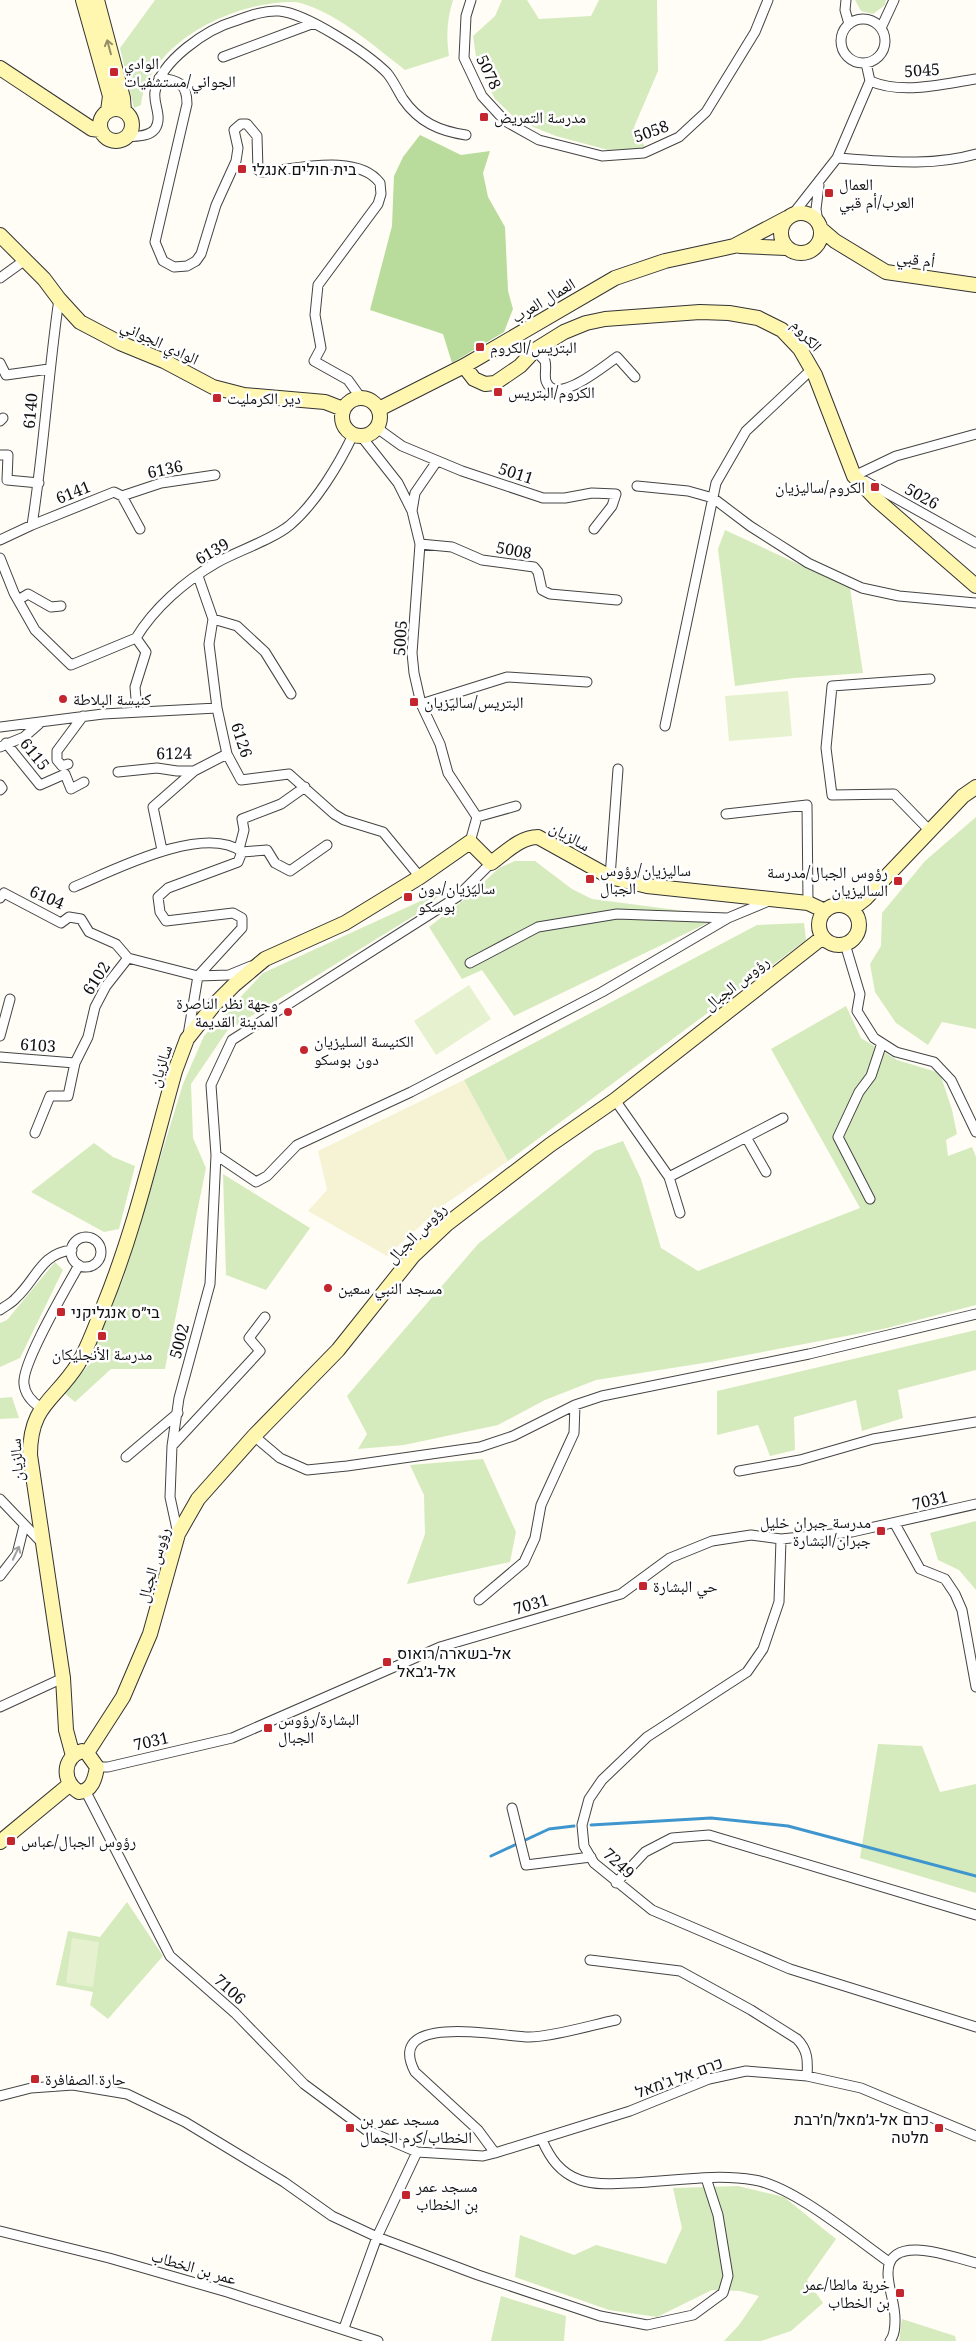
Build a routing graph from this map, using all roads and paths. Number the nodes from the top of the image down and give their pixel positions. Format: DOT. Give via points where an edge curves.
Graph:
graph roads {
  1 [pos="83,0"];
  2 [pos="97,0"];
  3 [pos="471,0"];
  4 [pos="768,0"];
  5 [pos="846,0"];
  6 [pos="894,0"];
  7 [pos="314,23"];
  8 [pos="849,24"];
  9 [pos="882,28"];
  10 [pos="223,57"];
  11 [pos="866,63"];
  12 [pos="0,68"];
  13 [pos="159,78"];
  14 [pos="976,79"];
  15 [pos="870,81"];
  16 [pos="108,111"];
  17 [pos="124,111"];
  18 [pos="505,121"];
  19 [pos="100,130"];
  20 [pos="466,135"];
  21 [pos="127,137"];
  22 [pos="976,154"];
  23 [pos="837,158"];
  24 [pos="819,182"];
  25 [pos="790,216"];
  26 [pos="819,225"];
  27 [pos="0,236"];
  28 [pos="734,246"];
  29 [pos="786,248"];
  30 [pos="805,253"];
  31 [pos="855,253"];
  32 [pos="25,260"];
  33 [pos="0,278"];
  34 [pos="976,285"];
  35 [pos="59,300"];
  36 [pos="535,350"];
  37 [pos="0,363"];
  38 [pos="464,366"];
  39 [pos="49,369"];
  40 [pos="812,369"];
  41 [pos="635,377"];
  42 [pos="361,398"];
  43 [pos="343,409"];
  44 [pos="379,409"];
  45 [pos="376,428"];
  46 [pos="976,434"];
  47 [pos="357,435"];
  48 [pos="0,455"];
  49 [pos="437,461"];
  50 [pos="215,475"];
  51 [pos="854,476"];
  52 [pos="39,483"];
  53 [pos="637,486"];
  54 [pos="122,496"];
  55 [pos="713,498"];
  56 [pos="412,511"];
  57 [pos="32,525"];
  58 [pos="140,529"];
  59 [pos="594,529"];
  60 [pos="0,540"];
  61 [pos="976,543"];
  62 [pos="420,544"];
  63 [pos="0,558"];
  64 [pos="198,576"];
  65 [pos="976,586"];
  66 [pos="18,600"];
  67 [pos="617,600"];
  68 [pos="976,603"];
  69 [pos="61,606"];
  70 [pos="213,619"];
  71 [pos="136,638"];
  72 [pos="930,679"];
  73 [pos="587,682"];
  74 [pos="290,694"];
  75 [pos="421,704"];
  76 [pos="217,708"];
  77 [pos="137,712"];
  78 [pos="83,716"];
  79 [pos="40,723"];
  80 [pos="665,726"];
  81 [pos="0,727"];
  82 [pos="3,745"];
  83 [pos="227,754"];
  84 [pos="68,764"];
  85 [pos="618,769"];
  86 [pos="194,771"];
  87 [pos="118,772"];
  88 [pos="84,782"];
  89 [pos="0,785"];
  90 [pos="305,787"];
  91 [pos="976,787"];
  92 [pos="0,790"];
  93 [pos="516,806"];
  94 [pos="726,814"];
  95 [pos="477,817"];
  96 [pos="930,831"];
  97 [pos="470,842"];
  98 [pos="327,846"];
  99 [pos="162,850"];
  100 [pos="240,850"];
  101 [pos="491,863"];
  102 [pos="420,877"];
  103 [pos="610,877"];
  104 [pos="74,887"];
  105 [pos="0,898"];
  106 [pos="771,900"];
  107 [pos="808,903"];
  108 [pos="852,910"];
  109 [pos="825,911"];
  110 [pos="728,918"];
  111 [pos="823,937"];
  112 [pos="845,944"];
  113 [pos="128,958"];
  114 [pos="265,959"];
  115 [pos="470,963"];
  116 [pos="198,976"];
  117 [pos="10,999"];
  118 [pos="0,1036"];
  119 [pos="187,1039"];
  120 [pos="882,1043"];
  121 [pos="0,1058"];
  122 [pos="74,1063"];
  123 [pos="615,1100"];
  124 [pos="783,1118"];
  125 [pos="976,1132"];
  126 [pos="35,1133"];
  127 [pos="746,1137"];
  128 [pos="216,1155"];
  129 [pos="766,1172"];
  130 [pos="669,1177"];
  131 [pos="870,1199"];
  132 [pos="680,1213"];
  133 [pos="72,1250"];
  134 [pos="78,1265"];
  135 [pos="0,1310"];
  136 [pos="976,1314"];
  137 [pos="265,1317"];
  138 [pos="575,1406"];
  139 [pos="41,1408"];
  140 [pos="178,1413"];
  141 [pos="976,1422"];
  142 [pos="254,1436"];
  143 [pos="172,1446"];
  144 [pos="126,1457"];
  145 [pos="739,1471"];
  146 [pos="0,1499"];
  147 [pos="976,1504"];
  148 [pos="895,1524"];
  149 [pos="24,1526"];
  150 [pos="178,1534"];
  151 [pos="781,1539"];
  152 [pos="44,1545"];
  153 [pos="0,1576"];
  154 [pos="479,1600"];
  155 [pos="63,1678"];
  156 [pos="976,1687"];
  157 [pos="0,1707"];
  158 [pos="87,1753"];
  159 [pos="73,1756"];
  160 [pos="97,1767"];
  161 [pos="69,1785"];
  162 [pos="86,1792"];
  163 [pos="512,1808"];
  164 [pos="0,1842"];
  165 [pos="591,1858"];
  166 [pos="616,1883"];
  167 [pos="976,1915"];
  168 [pos="590,1960"];
  169 [pos="616,2020"];
  170 [pos="976,2027"];
  171 [pos="806,2076"];
  172 [pos="0,2096"];
  173 [pos="976,2136"];
  174 [pos="542,2140"];
  175 [pos="417,2152"];
  176 [pos="494,2153"];
  177 [pos="706,2178"];
  178 [pos="0,2231"];
  179 [pos="377,2237"];
  180 [pos="889,2262"];
  181 [pos="976,2263"];
  182 [pos="344,2328"];
  183 [pos="378,2341"];
  184 [pos="890,2341"];
  1 -- 16 [label="street" via="110,96"];
  17 -- 2 [label="street, one-way"];
  3 -- 18 [label="street, 5078" via="466,16 464,58 482,96"];
  4 -- 18 [label="street, 5058" via="755,32 706,112 679,137 644,153 602,156 539,140"];
  5 -- 8 [label="street"];
  6 -- 9 [label="street"];
  7 -- 10 [label="street"];
  7 -- 13 [label="street" via="279,11 227,23 185,48"];
  7 -- 20 [label="street" via="387,74 411,110 433,127"];
  8 -- 9 [label="street" via="859,19 869,20"];
  8 -- 11 [label="street" via="842,38 843,49 850,58"];
  9 -- 11 [label="street" via="886,40 883,52"];
  11 -- 15 [label="street"];
  12 -- 19 [label="street" via="92,129"];
  13 -- 21 [label="street" via="155,92 157,125 146,135"];
  13 -- 42 [label="street" via="182,83 187,96 155,242 163,261 174,266 187,266 201,254 216,205 236,161 238,148 234,130 241,124 248,124 257,136 258,170 261,172 320,165 353,168 367,172 380,183 378,204 318,285 315,316 321,348 314,361 348,380"];
  14 -- 15 [label="street, 5045" via="918,88"];
  15 -- 23 [label="street, العمال العرب"];
  16 -- 17 [label="street"];
  16 -- 19 [label="street" via="100,121"];
  17 -- 21 [label="street" via="132,123"];
  19 -- 21 [label="street" via="112,141"];
  22 -- 23 [label="street" via="954,160 913,163"];
  23 -- 24 [label="street, العمال العرب"];
  24 -- 25 [label="street, العمال العرب"];
  24 -- 26 [label="street" via="816,197"];
  25 -- 26 [label="street" via="804,213"];
  25 -- 28 [label="street, العمال العرب"];
  25 -- 29 [label="street" via="780,233"];
  26 -- 30 [label="street" via="818,244"];
  26 -- 31 [label="street, أم قبي" via="835,241"];
  27 -- 32 [label="street, الوادي الجواني"];
  28 -- 29 [label="street, العمال العرب"];
  28 -- 38 [label="street, العمال العرب" via="665,261 615,278"];
  29 -- 30 [label="street"];
  30 -- 31 [label="street, أم قبي" via="828,250"];
  31 -- 34 [label="street, أم قبي" via="886,272"];
  32 -- 33 [label="street"];
  32 -- 35 [label="street, الوادي الجواني"];
  35 -- 39 [label="street, 6140"];
  35 -- 43 [label="street, الوادي الجواني" via="80,322 213,387 244,395 325,402"];
  36 -- 38 [label="street, الكروم" via="520,366 495,383 485,384 474,378"];
  36 -- 40 [label="street, الكروم" via="564,332 605,319 729,313 758,318 782,330 800,349"];
  36 -- 41 [label="street" via="545,361 546,382 551,388 570,388 617,357"];
  37 -- 39 [label="street" via="6,376"];
  38 -- 44 [label="street, العمال العرب"];
  39 -- 52 [label="street, 6140"];
  40 -- 51 [label="street, الكروم"];
  40 -- 55 [label="street" via="746,431 716,483"];
  42 -- 43 [label="street" via="350,401"];
  42 -- 44 [label="street" via="372,401"];
  43 -- 47 [label="street" via="344,427"];
  44 -- 45 [label="street" via="380,419"];
  45 -- 47 [label="street" via="367,435"];
  45 -- 49 [label="street, 5011" via="402,446"];
  46 -- 51 [label="street" via="896,456"];
  47 -- 56 [label="street, 5005" via="398,483"];
  47 -- 64 [label="street, 6139" via="337,468 290,525 216,563"];
  48 -- 52 [label="street" via="8,455 8,480"];
  49 -- 56 [label="street" via="415,493"];
  49 -- 59 [label="street, 5011" via="543,498 616,494 612,506"];
  50 -- 54 [label="street, 6136" via="161,483"];
  51 -- 61 [label="street, 5026"];
  51 -- 65 [label="street, الكروم"];
  52 -- 57 [label="street, 6140"];
  53 -- 55 [label="street" via="688,491"];
  54 -- 57 [label="street, 6141" via="114,492"];
  54 -- 58 [label="street"];
  55 -- 68 [label="street" via="808,563 862,588 899,596"];
  55 -- 80 [label="street"];
  56 -- 62 [label="street, 5005"];
  57 -- 60 [label="street, 6141"];
  62 -- 67 [label="street, 5008" via="452,547 482,560 534,567 542,590 550,594"];
  62 -- 75 [label="street, 5005" via="412,653"];
  63 -- 66 [label="street"];
  64 -- 70 [label="street"];
  64 -- 71 [label="street, 6139" via="148,618"];
  66 -- 69 [label="street" via="28,594 51,607"];
  66 -- 71 [label="street" via="35,630 71,665"];
  70 -- 74 [label="street" via="237,626 265,652"];
  70 -- 76 [label="street" via="208,644"];
  71 -- 77 [label="street" via="146,652 135,687"];
  72 -- 96 [label="street" via="832,686 826,748 832,795 894,794"];
  73 -- 75 [label="street" via="507,677"];
  75 -- 95 [label="street, 5005" via="440,744 448,774"];
  76 -- 77 [label="street, 6126"];
  76 -- 83 [label="street, 6126"];
  77 -- 78 [label="street, 6126"];
  78 -- 79 [label="street, 6126"];
  78 -- 84 [label="street" via="58,751 57,760 62,766"];
  79 -- 81 [label="street, 6126"];
  79 -- 82 [label="street" via="24,738"];
  82 -- 88 [label="street, 6115" via="40,786 65,774 71,789"];
  83 -- 86 [label="street, 6124"];
  83 -- 90 [label="street, 6126" via="241,780 289,774"];
  85 -- 103 [label="street"];
  86 -- 87 [label="street, 6124" via="157,768"];
  86 -- 99 [label="street" via="154,806"];
  89 -- 92 [label="street"];
  90 -- 100 [label="street" via="280,804 242,820 244,830"];
  90 -- 102 [label="street, 6126" via="344,820 383,832"];
  91 -- 96 [label="street"];
  93 -- 95 [label="street"];
  94 -- 107 [label="street" via="807,805"];
  95 -- 97 [label="street"];
  96 -- 108 [label="street"];
  97 -- 101 [label="street"];
  97 -- 102 [label="street, سالزيان"];
  98 -- 100 [label="street" via="290,871 275,862 267,850"];
  99 -- 100 [label="street" via="208,843 225,844"];
  99 -- 104 [label="street"];
  100 -- 116 [label="street" via="238,862 168,888 158,897 160,912 166,921 233,913 242,918 242,928"];
  101 -- 103 [label="street, سالزيان" via="521,841 538,837"];
  101 -- 128 [label="street, 5002" via="457,897 232,1040 211,1085"];
  102 -- 114 [label="street, سالزيان" via="344,924"];
  103 -- 106 [label="street, سالزيان" via="647,886"];
  105 -- 113 [label="street, 6104" via="4,893 61,923 69,917 81,920 89,932 116,944"];
  106 -- 107 [label="street, سالزيان"];
  106 -- 110 [label="street"];
  107 -- 109 [label="street"];
  108 -- 109 [label="street" via="838,905"];
  108 -- 112 [label="street" via="859,929"];
  109 -- 111 [label="street" via="819,924"];
  110 -- 115 [label="street" via="617,914 538,927"];
  110 -- 128 [label="street" via="594,996 411,1092 297,1145 267,1176 256,1182"];
  111 -- 112 [label="street" via="833,944"];
  111 -- 123 [label="street, رؤوس الجبال"];
  112 -- 120 [label="street" via="860,994 857,1011 874,1038"];
  113 -- 116 [label="street, 6102"];
  113 -- 122 [label="street, 6102" via="106,986 95,1007 88,1037"];
  114 -- 116 [label="street, 6102" via="229,975"];
  114 -- 119 [label="street, سالزيان" via="234,985"];
  116 -- 119 [label="street"];
  117 -- 118 [label="street"];
  119 -- 139 [label="street, سالزيان" via="120,1267 78,1364"];
  120 -- 125 [label="street" via="896,1052 934,1062 951,1080"];
  120 -- 131 [label="street" via="871,1076 859,1092 838,1137"];
  121 -- 122 [label="street, 6103"];
  122 -- 126 [label="street, 6102" via="68,1096 50,1096"];
  123 -- 130 [label="street"];
  123 -- 142 [label="street, رؤوس الجبال" via="447,1224 414,1256 338,1350"];
  124 -- 127 [label="street"];
  127 -- 129 [label="street"];
  127 -- 130 [label="street"];
  128 -- 140 [label="street, 5002" via="210,1284 179,1398"];
  130 -- 132 [label="street"];
  133 -- 134 [label="street" via="72,1257"];
  133 -- 134 [label="street" via="76,1241 86,1237 99,1244 102,1254 97,1263 88,1267"];
  133 -- 135 [label="street" via="54,1254 46,1260 17,1298"];
  134 -- 139 [label="street" via="25,1370 23,1382 26,1393"];
  136 -- 138 [label="street" via="809,1354 602,1396"];
  137 -- 143 [label="street" via="248,1338 260,1351"];
  138 -- 142 [label="street" via="513,1436 480,1447 307,1470 280,1458"];
  138 -- 154 [label="street" via="574,1433 541,1505 535,1538 524,1562"];
  139 -- 152 [label="street, سالزيان" via="30,1435 30,1455"];
  140 -- 143 [label="street, 5002"];
  140 -- 144 [label="street"];
  141 -- 145 [label="street" via="873,1439 800,1460"];
  142 -- 150 [label="street, رؤوس الجبال" via="198,1499"];
  143 -- 150 [label="street, 5002" via="170,1496"];
  146 -- 149 [label="street"];
  147 -- 148 [label="street, 7031"];
  148 -- 151 [label="street, 7031"];
  148 -- 156 [label="street" via="920,1569 945,1579 955,1594 962,1610"];
  149 -- 152 [label="street"];
  153 -- 149 [label="street, one-way" via="17,1554"];
  150 -- 158 [label="street, رؤوس الجبال" via="150,1634 123,1697"];
  151 -- 160 [label="street, 7031" via="751,1535 712,1541 670,1558 621,1594 440,1647 232,1738"];
  151 -- 165 [label="street, 7249" via="779,1602 763,1649 747,1672 647,1737 602,1780 589,1799 582,1825 584,1846"];
  152 -- 155 [label="street, سالزيان"];
  155 -- 157 [label="street"];
  155 -- 159 [label="street, سالزيان" via="66,1730"];
  158 -- 159 [label="street" via="82,1751"];
  158 -- 160 [label="street"];
  159 -- 161 [label="street" via="67,1766"];
  160 -- 162 [label="street"];
  161 -- 162 [label="street" via="78,1792"];
  161 -- 164 [label="street"];
  162 -- 175 [label="street, 7106" via="170,1956 235,2013 304,2084 366,2130"];
  163 -- 165 [label="street" via="526,1865"];
  165 -- 166 [label="street, 7249"];
  166 -- 167 [label="street" via="645,1852 672,1838 709,1835"];
  166 -- 170 [label="street, 7249" via="652,1910 790,1969"];
  168 -- 171 [label="street" via="680,1972 797,2039 806,2052"];
  169 -- 176 [label="street" via="531,2037 439,2031 422,2035 413,2042 410,2059 415,2072 478,2130"];
  171 -- 173 [label="street, כרם אל ג'מאל" via="861,2088"];
  171 -- 174 [label="street, כרם אל ג'מאל" via="746,2071 726,2074"];
  172 -- 179 [label="street" via="31,2088 73,2085 128,2094 185,2122 284,2182 332,2216"];
  174 -- 176 [label="street, כרם אל ג'מאל"];
  174 -- 177 [label="street" via="549,2157 564,2172 580,2180 610,2184"];
  175 -- 176 [label="street, כרם אל ג'מאל" via="483,2156"];
  175 -- 179 [label="street"];
  177 -- 179 [label="street" via="718,2214 728,2276 723,2293 693,2315 647,2324 600,2316"];
  177 -- 180 [label="street" via="754,2180 786,2190"];
  178 -- 182 [label="street, عمر بن الخطاب" via="110,2258"];
  179 -- 182 [label="street"];
  180 -- 181 [label="street" via="894,2254 903,2250 943,2254"];
  180 -- 184 [label="street" via="895,2313"];
  182 -- 183 [label="street, عمر بن الخطاب"];
}
